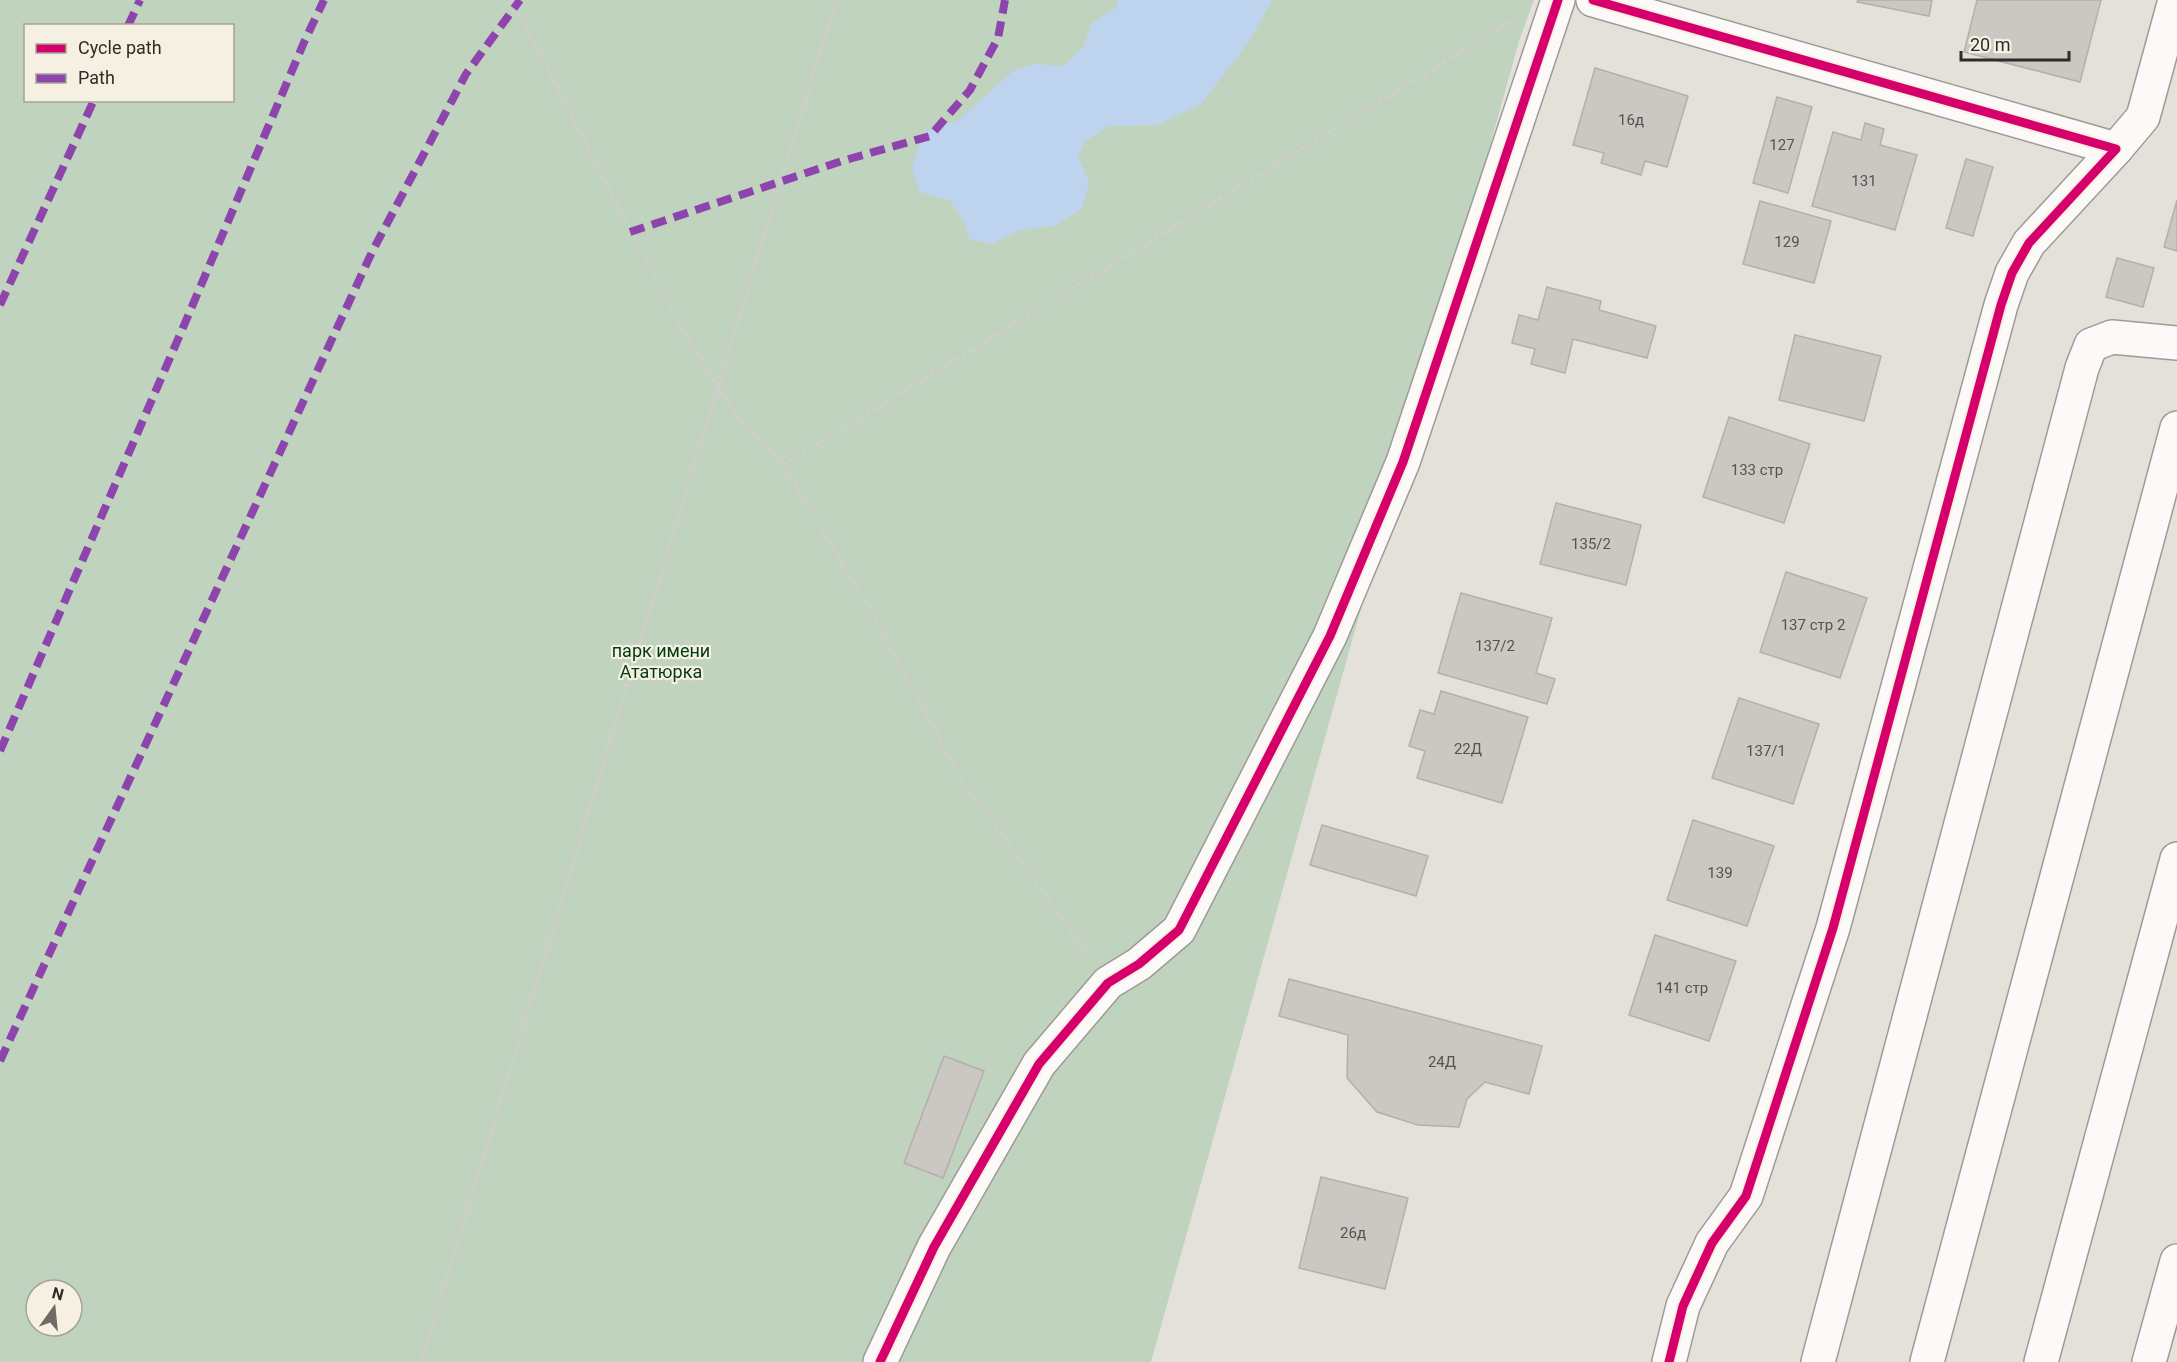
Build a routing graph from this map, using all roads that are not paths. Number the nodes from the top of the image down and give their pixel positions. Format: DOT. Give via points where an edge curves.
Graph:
graph roads {
  1 [pos="1558,0"];
  2 [pos="1593,0"];
  3 [pos="2175,0"];
  4 [pos="2116,149"];
  5 [pos="2177,343"];
  6 [pos="2177,428"];
  7 [pos="2177,859"];
  8 [pos="2177,1261"];
  9 [pos="880,1362"];
  10 [pos="1669,1362"];
  11 [pos="1818,1362"];
  12 [pos="1927,1362"];
  13 [pos="2041,1362"];
  14 [pos="2149,1362"];
  1 -- 9 [label="street" via="1403,462 1330,636 1179,930 1139,964 1108,983 1039,1064 934,1247"];
  2 -- 4 [label="street"];
  3 -- 4 [label="street" via="2143,117"];
  4 -- 10 [label="street" via="2029,243 2012,273 1833,928 1746,1196 1712,1243 1683,1306"];
  5 -- 11 [label="street" via="2112,337 2091,345 2082,368"];
  6 -- 12 [label="street"];
  7 -- 13 [label="street"];
  8 -- 14 [label="street"];
}
